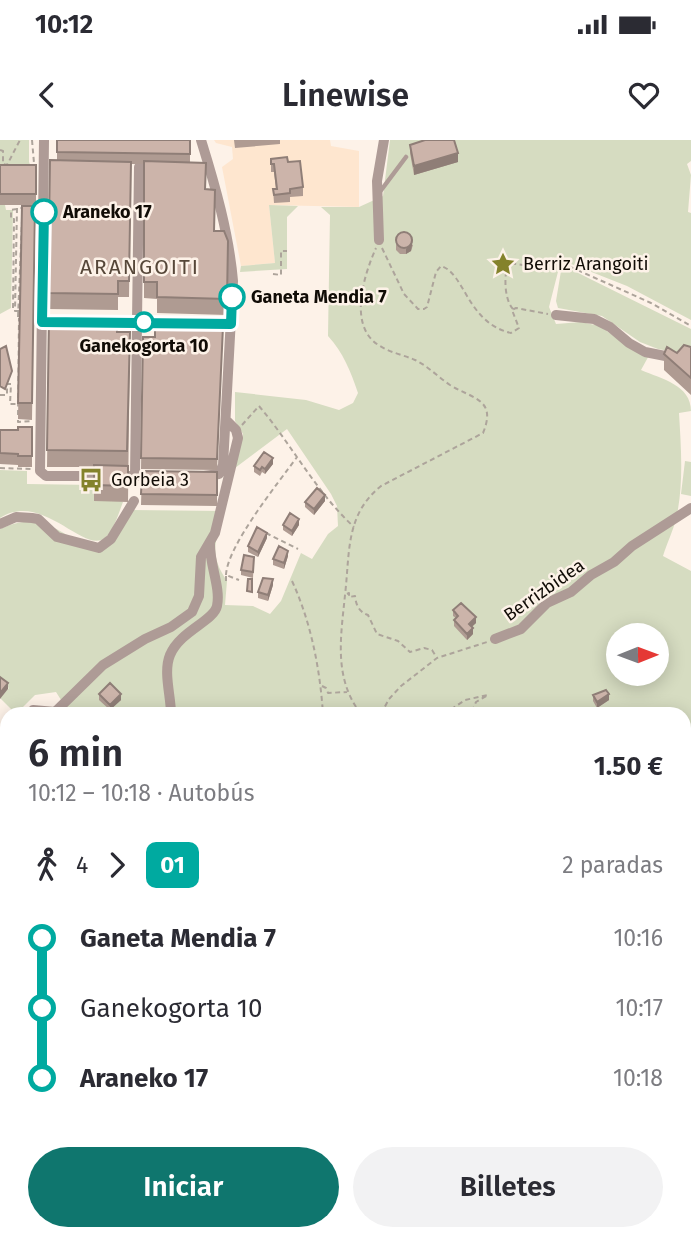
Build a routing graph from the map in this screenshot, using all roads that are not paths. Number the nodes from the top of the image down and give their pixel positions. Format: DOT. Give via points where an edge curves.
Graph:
graph roads {
  1 [pos="44,140"];
  2 [pos="201,140"];
  3 [pos="384,140"];
  4 [pos="406,157"];
  5 [pos="123,167"];
  6 [pos="139,167"];
  7 [pos="210,167"];
  8 [pos="151,168"];
  9 [pos="198,169"];
  10 [pos="377,195"];
  11 [pos="379,240"];
  12 [pos="556,315"];
  13 [pos="88,322"];
  14 [pos="136,322"];
  15 [pos="231,324"];
  16 [pos="691,361"];
  17 [pos="226,420"];
  18 [pos="135,476"];
  19 [pos="161,476"];
  20 [pos="197,476"];
  21 [pos="134,501"];
  22 [pos="691,508"];
  23 [pos="0,524"];
  24 [pos="210,542"];
  25 [pos="495,639"];
  26 [pos="60,707"];
  27 [pos="171,707"];
  1 -- 18 [label="street" via="40,471 46,476"];
  2 -- 7 [label="street"];
  3 -- 10 [label="street"];
  4 -- 10 [label="lane"];
  5 -- 6 [label="street"];
  6 -- 8 [label="street"];
  6 -- 14 [label="street"];
  7 -- 9 [label="street"];
  7 -- 15 [label="street" via="231,261"];
  10 -- 11 [label="street"];
  12 -- 16 [label="street" via="594,319 645,352"];
  13 -- 14 [label="street"];
  14 -- 15 [label="street"];
  14 -- 18 [label="street"];
  15 -- 17 [label="street"];
  17 -- 20 [label="street" via="219,474"];
  17 -- 24 [label="street" via="238,439"];
  18 -- 19 [label="street"];
  21 -- 23 [label="street" via="111,539 99,548 57,537 38,519 16,517"];
  22 -- 25 [label="street, Berrizbidea" via="571,592 547,603 521,629"];
  24 -- 26 [label="street" via="201,557 199,596 192,612 103,665"];
  24 -- 27 [label="street" via="217,608 180,640 169,657"];
}
